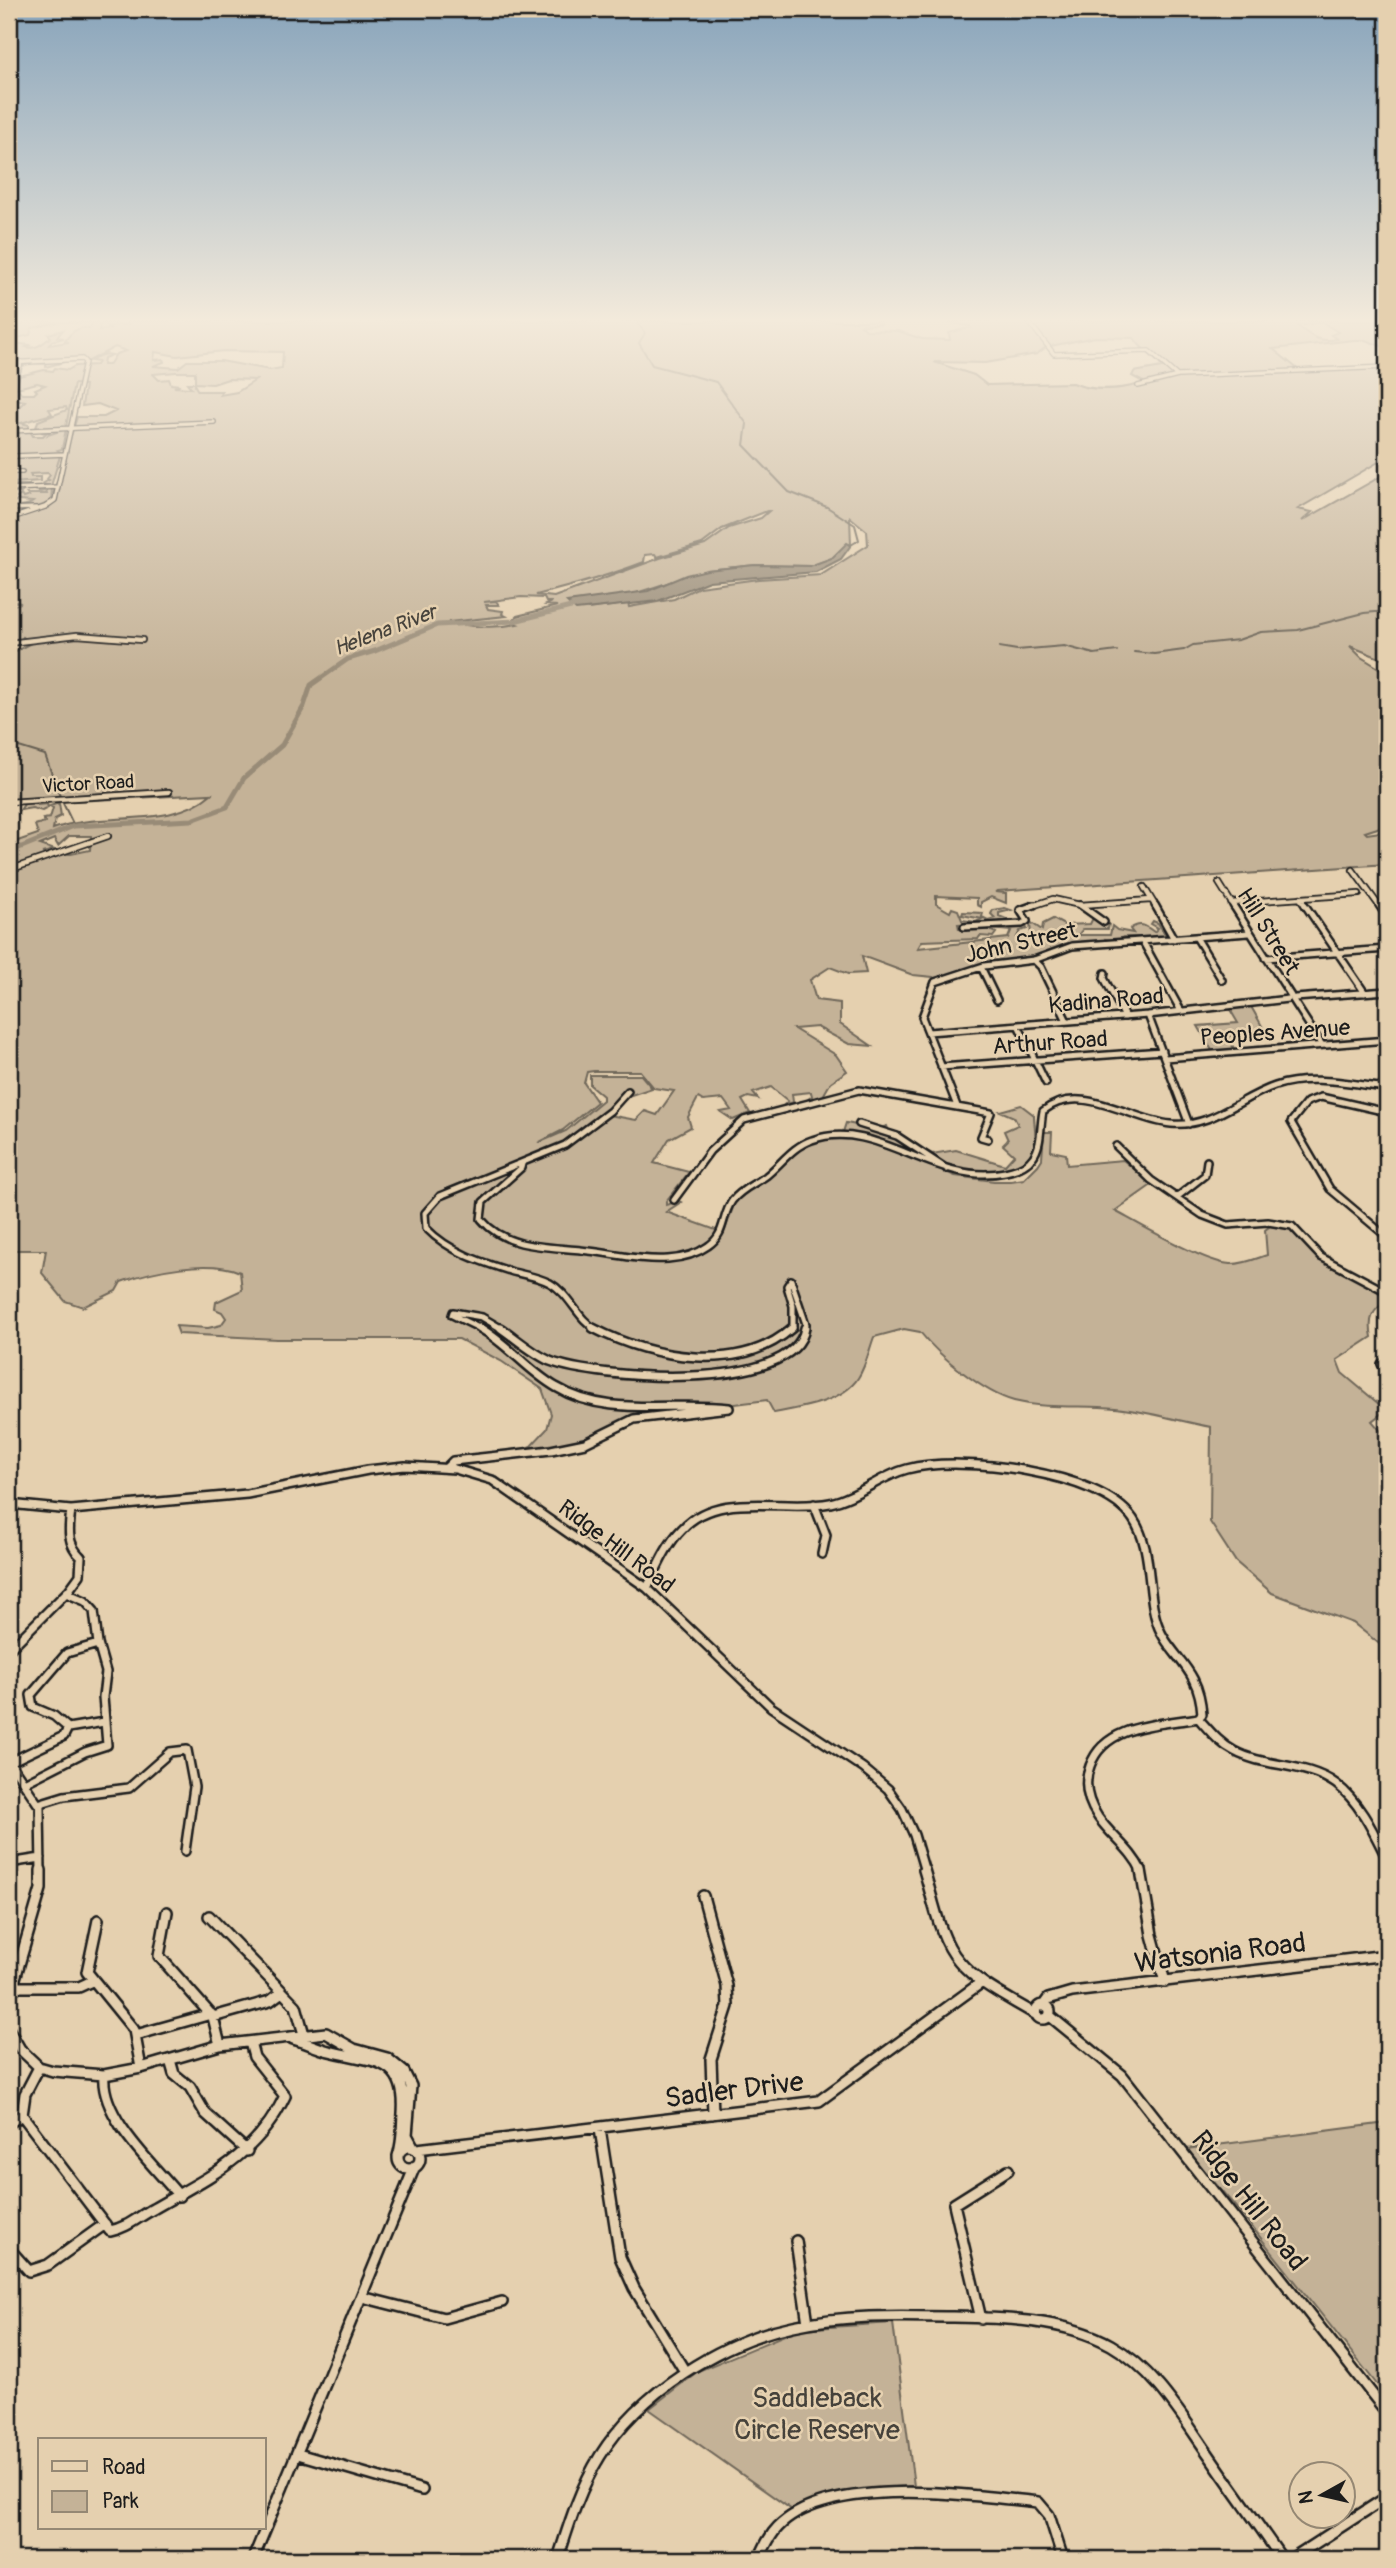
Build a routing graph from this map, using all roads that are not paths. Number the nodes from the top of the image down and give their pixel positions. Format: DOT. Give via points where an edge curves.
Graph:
graph roads {
  1 [pos="68,441"];
  2 [pos="65,454"];
  3 [pos="9,465"];
  4 [pos="22,471"];
  5 [pos="9,472"];
  6 [pos="58,487"];
  7 [pos="9,489"];
  8 [pos="45,507"];
  9 [pos="9,509"];
  10 [pos="9,519"];
  11 [pos="142,640"];
  12 [pos="9,643"];
  13 [pos="169,792"];
  14 [pos="9,802"];
  15 [pos="108,836"];
  16 [pos="9,870"];
  17 [pos="1353,870"];
  18 [pos="1219,883"];
  19 [pos="1144,887"];
  20 [pos="1359,894"];
  21 [pos="1300,898"];
  22 [pos="1151,900"];
  23 [pos="1231,903"];
  24 [pos="1080,905"];
  25 [pos="1387,916"];
  26 [pos="1104,922"];
  27 [pos="964,927"];
  28 [pos="1250,933"];
  29 [pos="1196,937"];
  30 [pos="1174,939"];
  31 [pos="1143,942"];
  32 [pos="1387,949"];
  33 [pos="1338,953"];
  34 [pos="1266,958"];
  35 [pos="1034,960"];
  36 [pos="981,967"];
  37 [pos="1105,973"];
  38 [pos="1222,979"];
  39 [pos="1387,991"];
  40 [pos="1365,993"];
  41 [pos="1292,999"];
  42 [pos="997,1000"];
  43 [pos="1181,1011"];
  44 [pos="1148,1015"];
  45 [pos="1125,1017"];
  46 [pos="1067,1021"];
  47 [pos="1018,1025"];
  48 [pos="928,1032"];
  49 [pos="1387,1040"];
  50 [pos="1322,1045"];
  51 [pos="1163,1054"];
  52 [pos="1035,1060"];
  53 [pos="942,1067"];
  54 [pos="1046,1083"];
  55 [pos="1387,1088"];
  56 [pos="628,1091"];
  57 [pos="957,1106"];
  58 [pos="1387,1112"];
  59 [pos="859,1124"];
  60 [pos="1189,1124"];
  61 [pos="988,1139"];
  62 [pos="1116,1146"];
  63 [pos="1207,1161"];
  64 [pos="522,1164"];
  65 [pos="947,1171"];
  66 [pos="1177,1197"];
  67 [pos="674,1200"];
  68 [pos="1387,1237"];
  69 [pos="1387,1292"];
  70 [pos="447,1467"];
  71 [pos="9,1504"];
  72 [pos="814,1504"];
  73 [pos="71,1510"];
  74 [pos="822,1554"];
  75 [pos="647,1588"];
  76 [pos="66,1593"];
  77 [pos="98,1644"];
  78 [pos="9,1650"];
  79 [pos="1198,1718"];
  80 [pos="104,1722"];
  81 [pos="68,1728"];
  82 [pos="9,1762"];
  83 [pos="24,1783"];
  84 [pos="38,1804"];
  85 [pos="185,1851"];
  86 [pos="41,1858"];
  87 [pos="1387,1859"];
  88 [pos="9,1863"];
  89 [pos="703,1896"];
  90 [pos="167,1912"];
  91 [pos="209,1916"];
  92 [pos="99,1920"];
  93 [pos="1387,1955"];
  94 [pos="92,1981"];
  95 [pos="982,1982"];
  96 [pos="1165,1982"];
  97 [pos="14,1987"];
  98 [pos="282,1992"];
  99 [pos="9,1999"];
  100 [pos="1043,2012"];
  101 [pos="212,2015"];
  102 [pos="9,2030"];
  103 [pos="136,2035"];
  104 [pos="306,2039"];
  105 [pos="250,2042"];
  106 [pos="220,2045"];
  107 [pos="170,2060"];
  108 [pos="39,2067"];
  109 [pos="141,2068"];
  110 [pos="104,2075"];
  111 [pos="713,2114"];
  112 [pos="22,2115"];
  113 [pos="9,2123"];
  114 [pos="600,2130"];
  115 [pos="454,2145"];
  116 [pos="415,2149"];
  117 [pos="247,2151"];
  118 [pos="398,2156"];
  119 [pos="417,2164"];
  120 [pos="404,2168"];
  121 [pos="1008,2170"];
  122 [pos="406,2187"];
  123 [pos="179,2196"];
  124 [pos="105,2224"];
  125 [pos="796,2241"];
  126 [pos="9,2244"];
  127 [pos="362,2297"];
  128 [pos="502,2302"];
  129 [pos="981,2319"];
  130 [pos="808,2323"];
  131 [pos="684,2370"];
  132 [pos="1387,2413"];
  133 [pos="298,2454"];
  134 [pos="422,2490"];
  135 [pos="1387,2497"];
  136 [pos="266,2529"];
  137 [pos="265,2530"];
  138 [pos="253,2559"];
  139 [pos="558,2559"];
  140 [pos="759,2559"];
  141 [pos="1063,2559"];
  142 [pos="1282,2559"];
  143 [pos="1291,2559"];
  1 -- 2 [label="street"];
  2 -- 3 [label="street" via="16,456 9,458"];
  2 -- 6 [label="street"];
  4 -- 5 [label="street"];
  6 -- 7 [label="street"];
  6 -- 8 [label="street"];
  8 -- 9 [label="street"];
  8 -- 10 [label="street"];
  11 -- 12 [label="street" via="77,635"];
  13 -- 14 [label="street, Victor Road"];
  15 -- 16 [label="street"];
  17 -- 25 [label="street"];
  18 -- 23 [label="street, Hill Street"];
  19 -- 22 [label="street"];
  20 -- 21 [label="street"];
  21 -- 23 [label="street"];
  21 -- 33 [label="street"];
  22 -- 24 [label="street"];
  22 -- 30 [label="street"];
  23 -- 28 [label="street, Hill Street"];
  24 -- 26 [label="street"];
  24 -- 27 [label="street" via="1053,899 1020,910 1027,921 1022,924"];
  28 -- 29 [label="street, John Street"];
  28 -- 34 [label="street, Hill Street"];
  29 -- 30 [label="street, John Street"];
  29 -- 38 [label="street"];
  30 -- 31 [label="street, John Street"];
  31 -- 35 [label="street, John Street" via="1072,946"];
  31 -- 43 [label="street"];
  32 -- 33 [label="street"];
  33 -- 34 [label="street"];
  33 -- 40 [label="street"];
  34 -- 41 [label="street, Hill Street"];
  35 -- 36 [label="street, John Street"];
  35 -- 46 [label="street"];
  36 -- 42 [label="street"];
  36 -- 48 [label="street, John Street" via="934,984 922,1013"];
  37 -- 45 [label="street"];
  39 -- 40 [label="street, Kadina Road"];
  40 -- 41 [label="street, Kadina Road"];
  41 -- 43 [label="street, Kadina Road"];
  41 -- 50 [label="street, Hill Street"];
  43 -- 44 [label="street, Kadina Road"];
  44 -- 45 [label="street, Kadina Road"];
  44 -- 51 [label="street"];
  45 -- 46 [label="street, Kadina Road"];
  46 -- 47 [label="street, Kadina Road"];
  47 -- 48 [label="street, Kadina Road"];
  47 -- 52 [label="street"];
  48 -- 53 [label="street, John Street"];
  49 -- 50 [label="street, Peoples Avenue"];
  50 -- 51 [label="street, Peoples Avenue"];
  51 -- 52 [label="street, Arthur Road"];
  51 -- 60 [label="street"];
  52 -- 53 [label="street, Arthur Road"];
  52 -- 54 [label="street"];
  53 -- 57 [label="street, John Street"];
  55 -- 60 [label="street" via="1325,1080 1293,1082 1267,1089 1208,1121"];
  56 -- 64 [label="street" via="584,1132"];
  57 -- 61 [label="street" via="991,1113 981,1137"];
  57 -- 67 [label="street" via="859,1090 744,1120 710,1151"];
  58 -- 68 [label="street" via="1321,1097 1300,1107 1291,1122 1330,1189"];
  59 -- 65 [label="street" via="897,1136"];
  60 -- 65 [label="street" via="1162,1123 1089,1102 1059,1101 1043,1111 1036,1149 1027,1163 991,1176"];
  62 -- 66 [label="street" via="1126,1160"];
  63 -- 66 [label="street" via="1205,1175"];
  64 -- 65 [label="street" via="484,1200 481,1219 486,1227 509,1240 664,1259 681,1257 713,1242 734,1198 769,1174 792,1149 816,1139 839,1135 867,1139"];
  64 -- 70 [label="street" via="440,1196 425,1212 428,1234 445,1248 555,1286 587,1322 624,1342 708,1356 767,1348 793,1327 787,1286 791,1280 804,1318 804,1337 787,1356 751,1369 710,1376 641,1375 557,1364 494,1322 452,1312 490,1332 551,1384 582,1399 604,1404 729,1408 648,1416 580,1444 521,1456 453,1461"];
  66 -- 69 [label="street" via="1225,1225 1270,1222 1293,1227 1325,1259"];
  70 -- 73 [label="street, Ridge Hill Road" via="392,1467 247,1494"];
  70 -- 75 [label="street, Ridge Hill Road" via="499,1484"];
  71 -- 73 [label="street, Ridge Hill Road"];
  72 -- 74 [label="street" via="828,1535"];
  72 -- 75 [label="street" via="724,1507 698,1516 680,1528"];
  72 -- 79 [label="street" via="853,1495 906,1468 926,1464 1073,1480 1098,1492 1136,1522 1144,1539 1153,1614 1161,1636 1197,1679 1202,1702"];
  73 -- 76 [label="street" via="70,1545 82,1562 80,1575"];
  75 -- 95 [label="street, Ridge Hill Road" via="771,1707 888,1789 914,1835 949,1945"];
  76 -- 77 [label="street" via="92,1606"];
  76 -- 78 [label="street"];
  77 -- 80 [label="street" via="106,1672"];
  77 -- 81 [label="street" via="67,1653 31,1695 33,1707"];
  79 -- 87 [label="street" via="1233,1750 1334,1783 1355,1804"];
  79 -- 96 [label="street" via="1121,1733 1104,1744 1085,1773 1086,1796 1098,1818 1143,1873 1152,1938"];
  80 -- 81 [label="street"];
  80 -- 83 [label="street" via="107,1745"];
  81 -- 82 [label="street" via="64,1736"];
  82 -- 83 [label="street"];
  83 -- 84 [label="street"];
  84 -- 85 [label="street" via="128,1788 170,1752 187,1750 194,1778"];
  84 -- 86 [label="street"];
  86 -- 88 [label="street"];
  86 -- 97 [label="street" via="38,1904"];
  89 -- 111 [label="street" via="728,2006 711,2059"];
  90 -- 101 [label="street" via="159,1956"];
  91 -- 98 [label="street"];
  92 -- 94 [label="street" via="87,1966"];
  93 -- 96 [label="street, Watsonia Road"];
  94 -- 97 [label="street" via="79,1987"];
  94 -- 103 [label="street"];
  95 -- 100 [label="street, Ridge Hill Road"];
  95 -- 111 [label="street, Sadler Drive" via="827,2098"];
  96 -- 100 [label="street, Watsonia Road" via="1072,1992 1059,1996"];
  97 -- 99 [label="street"];
  98 -- 101 [label="street" via="270,2001"];
  98 -- 104 [label="street" via="298,2010"];
  100 -- 132 [label="street, Ridge Hill Road" via="1122,2075"];
  101 -- 103 [label="street"];
  101 -- 106 [label="street"];
  102 -- 108 [label="street"];
  103 -- 109 [label="street"];
  104 -- 105 [label="street"];
  104 -- 116 [label="street" via="326,2033 399,2067 411,2087 407,2135"];
  104 -- 118 [label="street" via="331,2052 383,2063 399,2075 406,2094"];
  105 -- 106 [label="street"];
  105 -- 117 [label="street" via="252,2055 285,2096"];
  106 -- 107 [label="street"];
  107 -- 109 [label="street"];
  107 -- 117 [label="street" via="174,2074 190,2087 205,2113"];
  108 -- 110 [label="street"];
  108 -- 112 [label="street" via="25,2094"];
  109 -- 110 [label="street"];
  110 -- 123 [label="street" via="103,2091 122,2126"];
  111 -- 114 [label="street, Sadler Drive"];
  112 -- 113 [label="street"];
  112 -- 124 [label="street"];
  114 -- 115 [label="street, Sadler Drive"];
  114 -- 131 [label="street" via="621,2257 634,2288"];
  115 -- 116 [label="street, Sadler Drive"];
  115 -- 119 [label="street, Sadler Drive" via="431,2152"];
  116 -- 118 [label="street" via="406,2148"];
  116 -- 119 [label="street" via="421,2155"];
  117 -- 123 [label="street"];
  118 -- 120 [label="street"];
  119 -- 120 [label="street"];
  119 -- 122 [label="street"];
  120 -- 122 [label="street"];
  121 -- 129 [label="street" via="954,2204"];
  122 -- 127 [label="street"];
  123 -- 124 [label="street" via="121,2230 110,2231"];
  124 -- 126 [label="street" via="48,2265 29,2271"];
  125 -- 130 [label="street"];
  127 -- 128 [label="street" via="444,2318"];
  127 -- 133 [label="street"];
  129 -- 130 [label="street" via="896,2316"];
  129 -- 142 [label="street" via="1073,2330 1112,2345 1143,2369 1177,2408"];
  130 -- 131 [label="street" via="755,2338"];
  131 -- 139 [label="street" via="620,2427 598,2459 573,2512"];
  133 -- 134 [label="street"];
  133 -- 136 [label="street"];
  135 -- 143 [label="street"];
  137 -- 138 [label="street"];
  140 -- 141 [label="street" via="779,2525 798,2514 837,2500 888,2492 1038,2502 1049,2515"];
}
